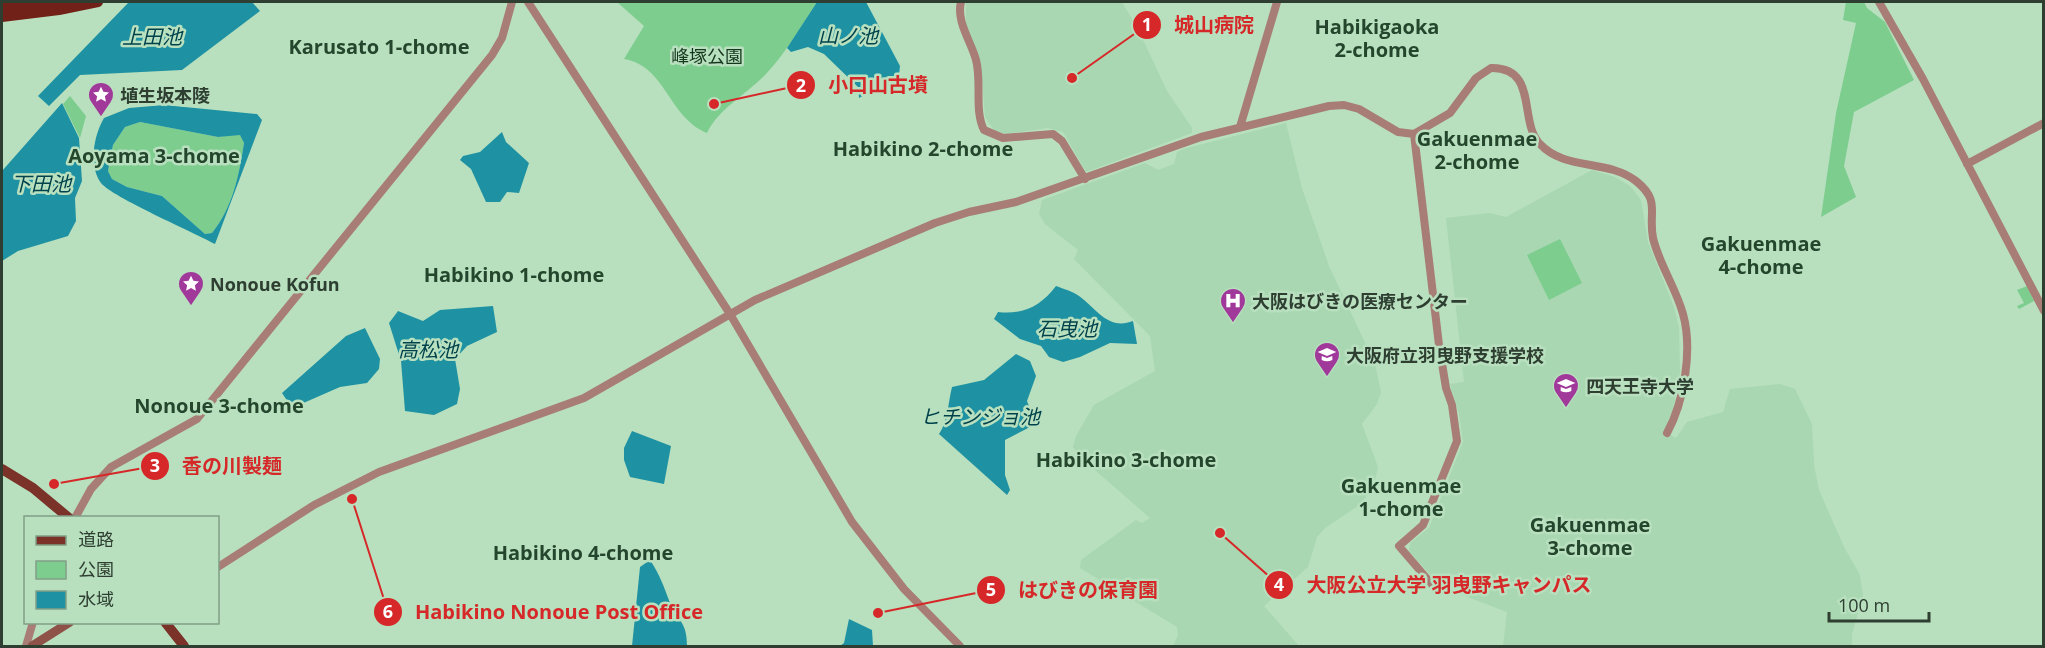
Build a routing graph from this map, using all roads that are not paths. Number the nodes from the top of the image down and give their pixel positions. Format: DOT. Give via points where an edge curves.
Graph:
graph roads {
  1 [pos="68,2"];
  2 [pos="98,2"];
  3 [pos="512,2"];
  4 [pos="528,2"];
  5 [pos="961,2"];
  6 [pos="1277,2"];
  7 [pos="1879,2"];
  8 [pos="2,8"];
  9 [pos="2,17"];
  10 [pos="2043,123"];
  11 [pos="1240,127"];
  12 [pos="1414,134"];
  13 [pos="1967,164"];
  14 [pos="1084,179"];
  15 [pos="2043,310"];
  16 [pos="730,314"];
  17 [pos="1667,434"];
  18 [pos="2,469"];
  19 [pos="67,516"];
  20 [pos="76,516"];
  21 [pos="219,566"];
  22 [pos="1436,588"];
  23 [pos="32,624"];
  24 [pos="67,624"];
  25 [pos="167,624"];
  26 [pos="26,646"];
  27 [pos="32,646"];
  28 [pos="184,646"];
  29 [pos="960,646"];
  1 -- 8 [label="highway"];
  2 -- 9 [label="highway"];
  3 -- 20 [label="street" via="502,38 492,55 197,419 111,467 91,489"];
  4 -- 16 [label="street"];
  5 -- 14 [label="street" via="962,22 976,60 984,130 1003,138 1053,134 1062,141"];
  6 -- 11 [label="street"];
  7 -- 13 [label="street"];
  10 -- 13 [label="street"];
  11 -- 12 [label="street" via="1344,105 1398,132"];
  11 -- 14 [label="street"];
  12 -- 17 [label="street" via="1450,114 1484,70 1500,68 1513,74 1521,85 1537,141 1545,149 1578,163 1621,172 1649,194 1654,206 1653,237 1686,330 1678,407"];
  12 -- 22 [label="street" via="1439,345 1456,441 1423,525 1399,546"];
  13 -- 15 [label="street"];
  14 -- 16 [label="street" via="935,223"];
  16 -- 21 [label="street" via="584,399 411,459 352,485"];
  16 -- 29 [label="street" via="864,539 904,589"];
  18 -- 19 [label="main road"];
  23 -- 26 [label="street"];
  24 -- 27 [label="main road"];
  25 -- 28 [label="main road"];
}
